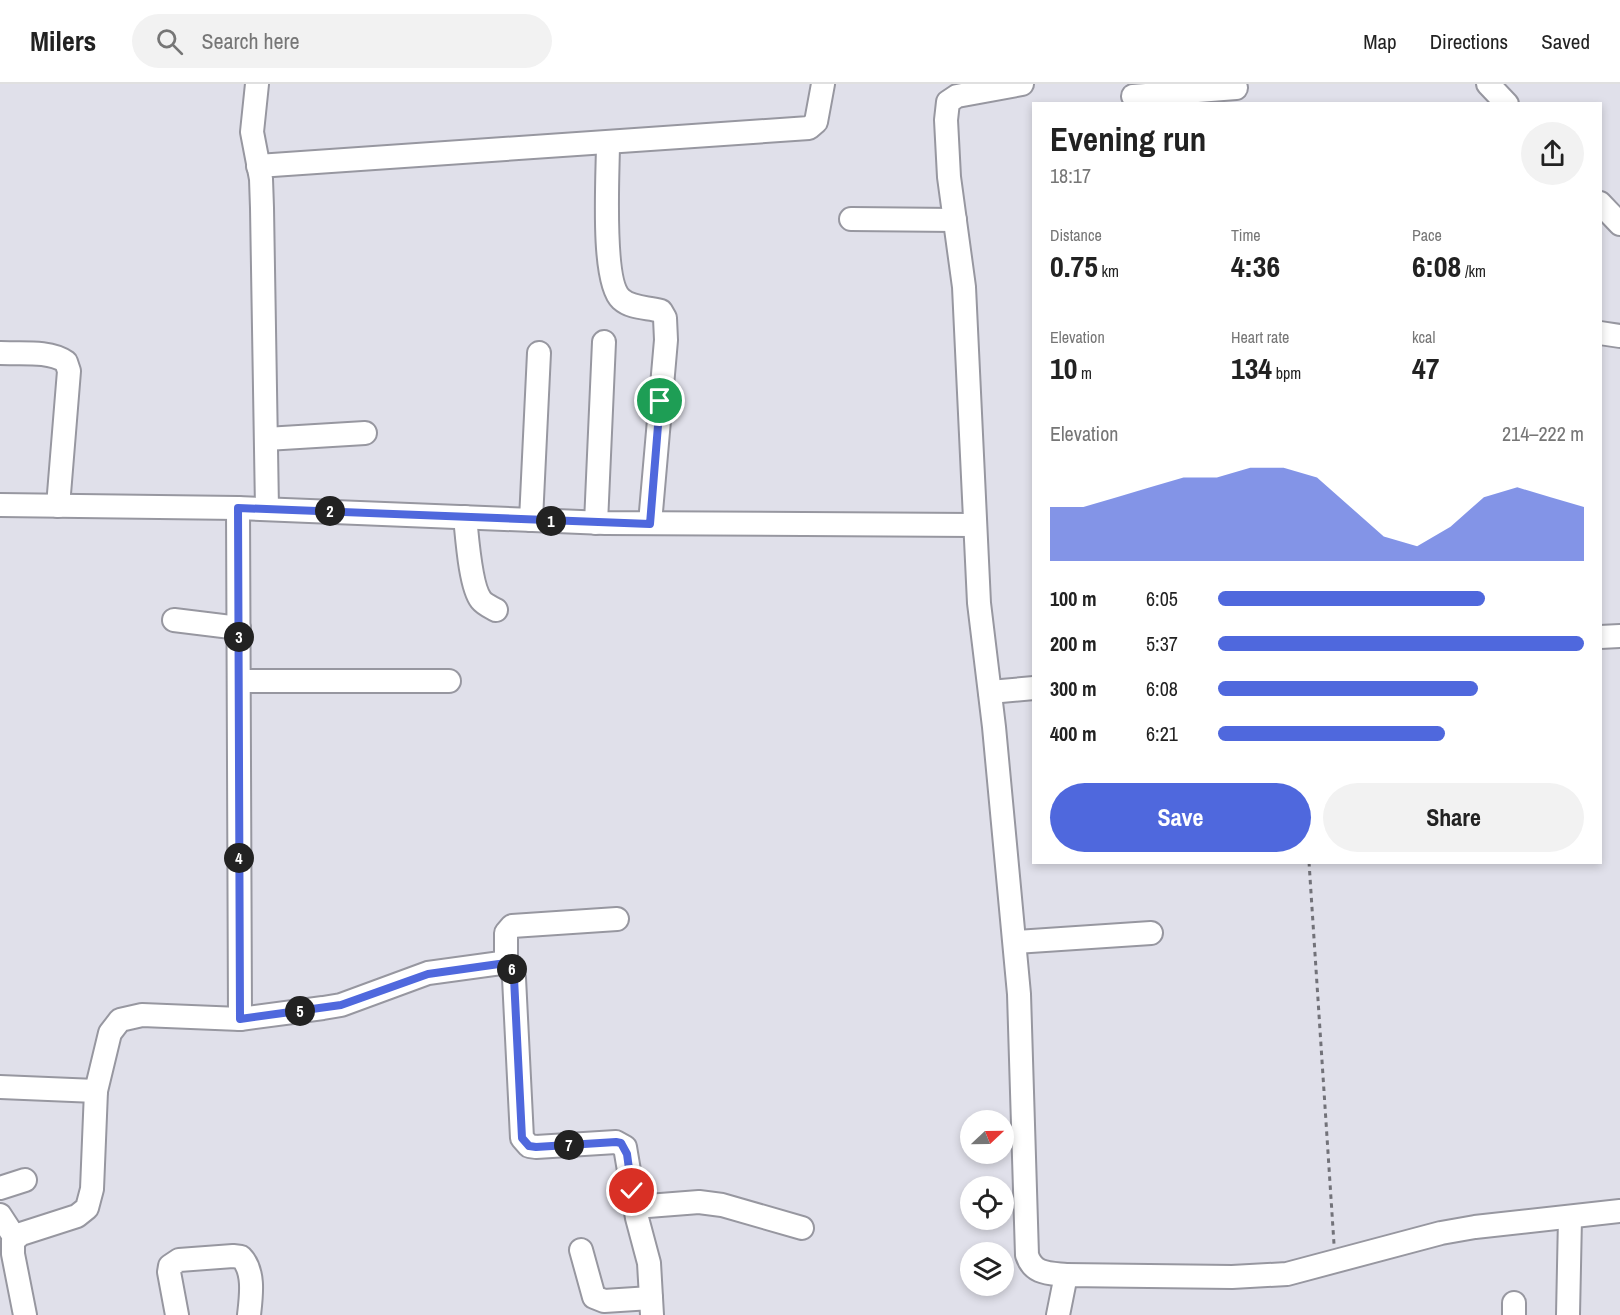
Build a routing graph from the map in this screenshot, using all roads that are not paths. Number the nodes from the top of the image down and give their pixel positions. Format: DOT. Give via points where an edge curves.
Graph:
graph roads {
  1 [pos="257,84"];
  2 [pos="823,84"];
  3 [pos="1022,84"];
  4 [pos="1488,84"];
  5 [pos="1236,88"];
  6 [pos="1131,95"];
  7 [pos="1505,102"];
  8 [pos="608,143"];
  9 [pos="258,166"];
  10 [pos="1602,205"];
  11 [pos="851,219"];
  12 [pos="955,220"];
  13 [pos="1620,224"];
  14 [pos="1602,333"];
  15 [pos="1620,336"];
  16 [pos="604,342"];
  17 [pos="0,353"];
  18 [pos="539,353"];
  19 [pos="364,433"];
  20 [pos="266,438"];
  21 [pos="0,505"];
  22 [pos="58,506"];
  23 [pos="238,508"];
  24 [pos="267,509"];
  25 [pos="465,517"];
  26 [pos="531,520"];
  27 [pos="596,523"];
  28 [pos="650,524"];
  29 [pos="974,525"];
  30 [pos="496,610"];
  31 [pos="174,621"];
  32 [pos="239,628"];
  33 [pos="1620,636"];
  34 [pos="1602,637"];
  35 [pos="239,681"];
  36 [pos="449,681"];
  37 [pos="1032,688"];
  38 [pos="990,692"];
  39 [pos="617,919"];
  40 [pos="1151,933"];
  41 [pos="1015,942"];
  42 [pos="506,963"];
  43 [pos="240,1019"];
  44 [pos="0,1087"];
  45 [pos="96,1091"];
  46 [pos="25,1180"];
  47 [pos="0,1188"];
  48 [pos="635,1207"];
  49 [pos="1620,1211"];
  50 [pos="0,1215"];
  51 [pos="1570,1218"];
  52 [pos="802,1228"];
  53 [pos="15,1238"];
  54 [pos="581,1250"];
  55 [pos="1066,1275"];
  56 [pos="652,1306"];
  57 [pos="25,1315"];
  58 [pos="177,1315"];
  59 [pos="249,1315"];
  60 [pos="1058,1315"];
  61 [pos="1568,1315"];
  1 -- 9 [label="street" via="252,132"];
  2 -- 8 [label="street" via="816,122 809,128"];
  3 -- 12 [label="street" via="957,96 948,102 949,177"];
  4 -- 7 [label="street"];
  5 -- 6 [label="street"];
  8 -- 9 [label="street"];
  8 -- 28 [label="street" via="609,263 613,285 617,295 630,306 661,311 665,318"];
  9 -- 20 [label="street"];
  10 -- 13 [label="street"];
  11 -- 12 [label="street"];
  12 -- 29 [label="street" via="964,287"];
  14 -- 15 [label="street"];
  16 -- 27 [label="street"];
  17 -- 22 [label="street" via="60,357 66,362 69,371"];
  18 -- 26 [label="street"];
  19 -- 20 [label="street"];
  20 -- 24 [label="street"];
  21 -- 22 [label="street"];
  22 -- 23 [label="street"];
  23 -- 24 [label="street"];
  23 -- 32 [label="street"];
  24 -- 25 [label="street"];
  25 -- 26 [label="street"];
  25 -- 30 [label="street" via="477,595"];
  26 -- 27 [label="street"];
  27 -- 28 [label="street"];
  28 -- 29 [label="street"];
  29 -- 38 [label="street"];
  31 -- 32 [label="street"];
  32 -- 35 [label="street"];
  33 -- 34 [label="street"];
  35 -- 36 [label="street"];
  35 -- 43 [label="street"];
  37 -- 38 [label="street"];
  38 -- 41 [label="street"];
  39 -- 42 [label="street" via="512,926 507,933"];
  40 -- 41 [label="street"];
  41 -- 55 [label="street" via="1028,1255 1030,1264 1040,1271"];
  42 -- 43 [label="street" via="428,974 341,1005"];
  42 -- 48 [label="street" via="514,978 522,1138 536,1147 621,1143 627,1154"];
  43 -- 45 [label="street" via="142,1015 120,1020 110,1033"];
  44 -- 45 [label="street"];
  45 -- 53 [label="street" via="92,1189 87,1208 77,1216"];
  46 -- 47 [label="street"];
  48 -- 52 [label="street" via="699,1202"];
  48 -- 56 [label="street" via="649,1263"];
  49 -- 51 [label="street"];
  50 -- 53 [label="street"];
  51 -- 55 [label="street" via="1463,1229 1287,1274"];
  51 -- 61 [label="street"];
  53 -- 57 [label="street" via="12,1254"];
  54 -- 56 [label="street" via="594,1297"];
  55 -- 60 [label="street"];
  58 -- 59 [label="street" via="171,1266 179,1260 233,1256 241,1257 248,1269"];
}
